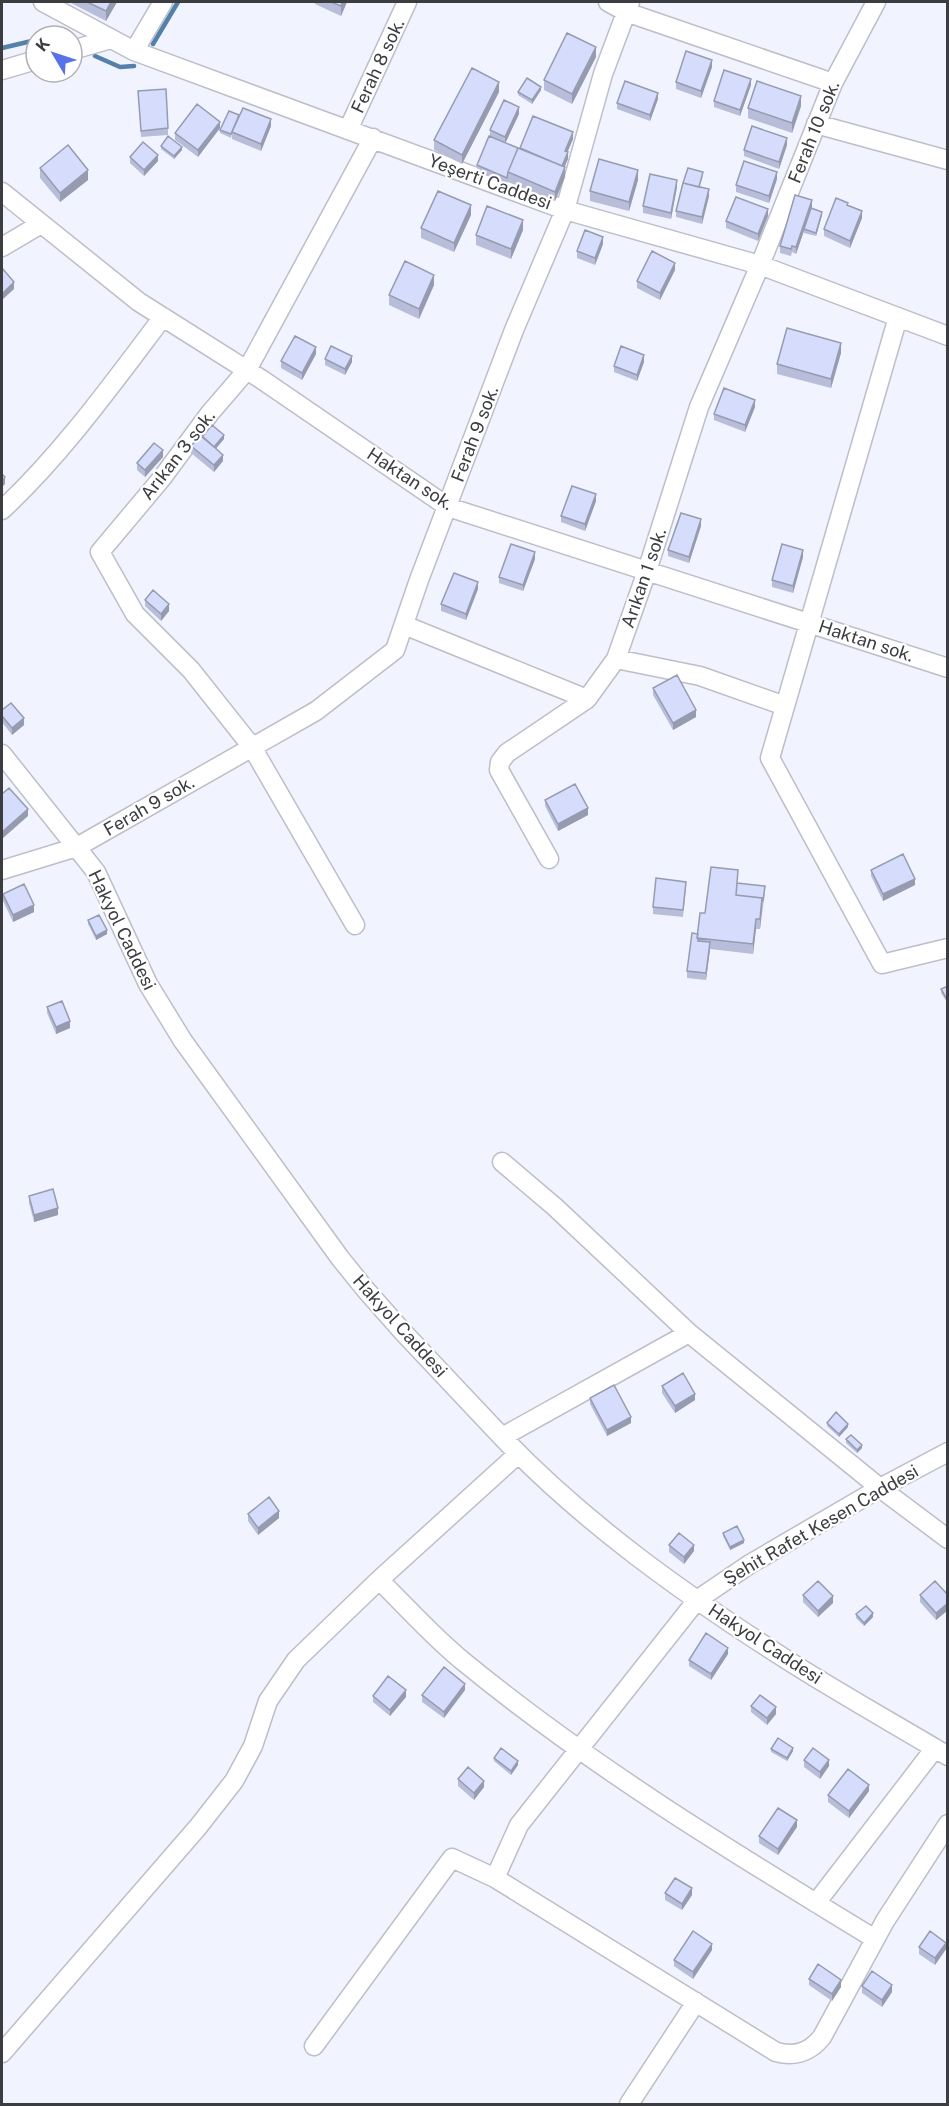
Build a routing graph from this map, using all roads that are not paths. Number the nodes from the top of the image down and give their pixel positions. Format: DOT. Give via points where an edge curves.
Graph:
graph roads {
  1 [pos="43,2"];
  2 [pos="163,2"];
  3 [pos="407,2"];
  4 [pos="608,2"];
  5 [pos="876,2"];
  6 [pos="628,7"];
  7 [pos="111,39"];
  8 [pos="84,47"];
  9 [pos="134,51"];
  10 [pos="24,64"];
  11 [pos="2,70"];
  12 [pos="833,83"];
  13 [pos="816,124"];
  14 [pos="348,130"];
  15 [pos="373,138"];
  16 [pos="948,160"];
  17 [pos="2,192"];
  18 [pos="565,210"];
  19 [pos="41,224"];
  20 [pos="2,247"];
  21 [pos="760,265"];
  22 [pos="163,317"];
  23 [pos="898,317"];
  24 [pos="948,336"];
  25 [pos="247,370"];
  26 [pos="448,507"];
  27 [pos="2,510"];
  28 [pos="647,571"];
  29 [pos="808,623"];
  30 [pos="404,625"];
  31 [pos="616,659"];
  32 [pos="947,667"];
  33 [pos="587,699"];
  34 [pos="785,706"];
  35 [pos="252,747"];
  36 [pos="2,754"];
  37 [pos="77,847"];
  38 [pos="549,860"];
  39 [pos="2,870"];
  40 [pos="355,925"];
  41 [pos="948,948"];
  42 [pos="502,1162"];
  43 [pos="689,1333"];
  44 [pos="502,1437"];
  45 [pos="948,1452"];
  46 [pos="518,1454"];
  47 [pos="880,1488"];
  48 [pos="948,1539"];
  49 [pos="379,1580"];
  50 [pos="698,1600"];
  51 [pos="578,1750"];
  52 [pos="941,1752"];
  53 [pos="948,1824"];
  54 [pos="495,1878"];
  55 [pos="816,1903"];
  56 [pos="875,1939"];
  57 [pos="696,2002"];
  58 [pos="314,2046"];
  59 [pos="2,2053"];
  60 [pos="629,2104"];
  1 -- 7 [label="street, Yeşerti Caddesi"];
  2 -- 9 [label="street"];
  3 -- 14 [label="street, Ferah 8 sok."];
  4 -- 6 [label="street"];
  5 -- 12 [label="street, Ferah 10 sok."];
  6 -- 12 [label="street"];
  6 -- 18 [label="street, Ferah 9 sok." via="603,74"];
  7 -- 8 [label="street"];
  7 -- 9 [label="street, Yeşerti Caddesi"];
  9 -- 14 [label="street, Yeşerti Caddesi"];
  10 -- 11 [label="street"];
  12 -- 13 [label="street, Ferah 10 sok."];
  13 -- 16 [label="street"];
  13 -- 21 [label="street, Ferah 10 sok."];
  14 -- 15 [label="street, Yeşerti Caddesi"];
  15 -- 18 [label="street, Yeşerti Caddesi"];
  15 -- 25 [label="street, Arıkan 3 sok."];
  17 -- 19 [label="street, Haktan sok."];
  18 -- 21 [label="street, Yeşerti Caddesi"];
  18 -- 26 [label="street, Ferah 9 sok." via="514,330"];
  19 -- 20 [label="street"];
  19 -- 22 [label="street, Haktan sok."];
  21 -- 23 [label="street, Yeşerti Caddesi"];
  21 -- 28 [label="street, Arıkan 1 sok." via="699,406"];
  22 -- 25 [label="street, Haktan sok."];
  22 -- 27 [label="street" via="102,398 28,486"];
  23 -- 24 [label="street, Yeşerti Caddesi"];
  23 -- 29 [label="street"];
  25 -- 26 [label="street, Haktan sok."];
  25 -- 35 [label="street, Arıkan 3 sok." via="100,552 135,614 191,670"];
  26 -- 28 [label="street, Haktan sok."];
  26 -- 30 [label="street, Ferah 9 sok."];
  28 -- 29 [label="street, Haktan sok."];
  28 -- 31 [label="street, Arıkan 1 sok."];
  29 -- 32 [label="street, Haktan sok."];
  29 -- 34 [label="street"];
  30 -- 33 [label="street"];
  30 -- 35 [label="street, Ferah 9 sok." via="395,651 316,711"];
  31 -- 33 [label="street, Arıkan 1 sok."];
  31 -- 34 [label="street" via="700,676"];
  33 -- 38 [label="street" via="507,753 500,762 499,770"];
  34 -- 41 [label="street" via="770,758 882,964"];
  35 -- 37 [label="street, Ferah 9 sok."];
  35 -- 40 [label="street"];
  36 -- 37 [label="street, Hakyol Caddesi"];
  37 -- 39 [label="street, Ferah 9 sok."];
  37 -- 44 [label="street, Hakyol Caddesi" via="96,872 148,984 183,1041 340,1258"];
  42 -- 43 [label="street"];
  43 -- 44 [label="street"];
  43 -- 47 [label="street"];
  44 -- 46 [label="street, Hakyol Caddesi"];
  45 -- 47 [label="street, Şehit Rafet Kesen Caddesi"];
  46 -- 49 [label="street"];
  46 -- 50 [label="street, Hakyol Caddesi" via="599,1526"];
  47 -- 48 [label="street"];
  47 -- 50 [label="street, Şehit Rafet Kesen Caddesi" via="750,1564"];
  49 -- 51 [label="street" via="462,1661"];
  49 -- 59 [label="street" via="296,1660 268,1701 253,1746 234,1781"];
  50 -- 51 [label="street, Şehit Rafet Kesen Caddesi"];
  50 -- 52 [label="street, Hakyol Caddesi" via="785,1659"];
  51 -- 54 [label="street, Şehit Rafet Kesen Caddesi" via="519,1825"];
  51 -- 55 [label="street"];
  52 -- 55 [label="street"];
  53 -- 56 [label="street"];
  54 -- 57 [label="street"];
  54 -- 58 [label="street" via="452,1858"];
  55 -- 56 [label="street"];
  56 -- 57 [label="street" via="822,2037 802,2053 776,2052"];
  57 -- 60 [label="street"];
}
